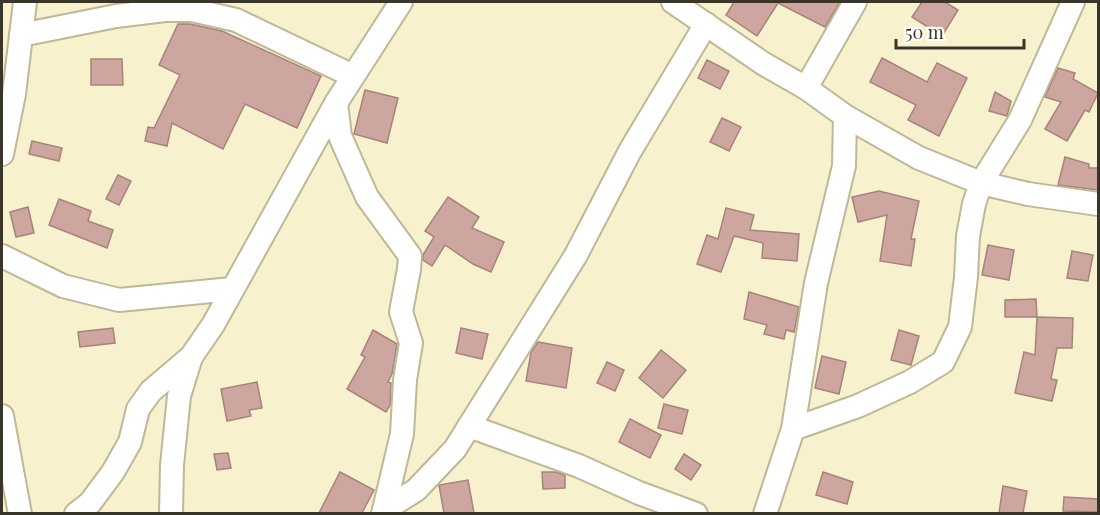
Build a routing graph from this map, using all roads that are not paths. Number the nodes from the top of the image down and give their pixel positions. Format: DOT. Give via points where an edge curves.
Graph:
graph roads {
  1 [pos="24,2"];
  2 [pos="403,2"];
  3 [pos="673,2"];
  4 [pos="855,2"];
  5 [pos="1073,2"];
  6 [pos="122,9"];
  7 [pos="706,24"];
  8 [pos="21,35"];
  9 [pos="353,76"];
  10 [pos="806,88"];
  11 [pos="336,103"];
  12 [pos="846,117"];
  13 [pos="2,154"];
  14 [pos="981,183"];
  15 [pos="1098,204"];
  16 [pos="2,256"];
  17 [pos="232,289"];
  18 [pos="191,357"];
  19 [pos="2,416"];
  20 [pos="469,426"];
  21 [pos="793,429"];
  22 [pos="383,512"];
  23 [pos="20,513"];
  24 [pos="76,513"];
  25 [pos="171,513"];
  26 [pos="696,513"];
  27 [pos="765,513"];
  1 -- 8 [label="street"];
  2 -- 9 [label="street"];
  3 -- 7 [label="street"];
  4 -- 10 [label="street"];
  5 -- 14 [label="street" via="1020,120"];
  6 -- 8 [label="street"];
  6 -- 9 [label="street" via="192,10 236,20"];
  7 -- 10 [label="street"];
  7 -- 20 [label="street" via="630,152 576,255"];
  8 -- 13 [label="street"];
  9 -- 11 [label="street"];
  10 -- 12 [label="street"];
  11 -- 17 [label="street"];
  11 -- 22 [label="street" via="340,136 367,197 410,256 400,312 411,343 402,434"];
  12 -- 14 [label="street" via="919,158"];
  12 -- 21 [label="street" via="844,166 816,283"];
  14 -- 15 [label="street"];
  14 -- 21 [label="street" via="968,236 960,327 943,362 858,406"];
  16 -- 17 [label="street" via="63,286 119,300"];
  17 -- 18 [label="street"];
  18 -- 24 [label="street" via="151,391 138,409 130,442 112,472 90,503"];
  18 -- 25 [label="street" via="179,396"];
  19 -- 23 [label="street"];
  20 -- 22 [label="street" via="455,449 416,490"];
  20 -- 26 [label="street"];
  21 -- 27 [label="street"];
}
